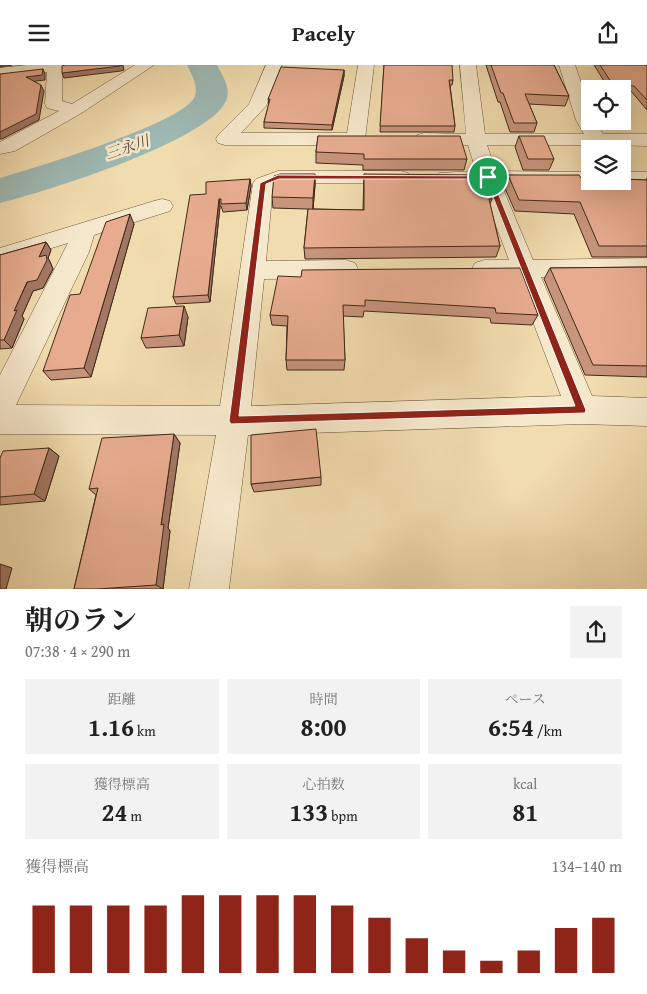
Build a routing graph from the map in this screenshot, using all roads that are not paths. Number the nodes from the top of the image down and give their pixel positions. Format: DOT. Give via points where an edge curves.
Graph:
graph roads {
  1 [pos="59,65"];
  2 [pos="146,65"];
  3 [pos="274,65"];
  4 [pos="366,65"];
  5 [pos="468,65"];
  6 [pos="567,65"];
  7 [pos="0,73"];
  8 [pos="74,110"];
  9 [pos="355,139"];
  10 [pos="374,139"];
  11 [pos="411,139"];
  12 [pos="476,139"];
  13 [pos="598,140"];
  14 [pos="647,140"];
  15 [pos="631,141"];
  16 [pos="581,143"];
  17 [pos="0,148"];
  18 [pos="488,177"];
  19 [pos="581,178"];
  20 [pos="631,178"];
  21 [pos="647,178"];
  22 [pos="162,205"];
  23 [pos="84,230"];
  24 [pos="0,256"];
  25 [pos="647,267"];
  26 [pos="525,268"];
  27 [pos="369,269"];
  28 [pos="457,269"];
  29 [pos="252,270"];
  30 [pos="0,406"];
  31 [pos="582,410"];
  32 [pos="647,412"];
  33 [pos="0,419"];
  34 [pos="234,421"];
  35 [pos="209,589"];
  1 -- 7 [label="street"];
  1 -- 8 [label="street" via="53,105"];
  2 -- 8 [label="street"];
  3 -- 9 [label="street" via="257,107 225,139"];
  4 -- 9 [label="street"];
  5 -- 12 [label="street"];
  6 -- 13 [label="street" via="585,120"];
  8 -- 17 [label="street" via="8,147"];
  9 -- 10 [label="street"];
  11 -- 12 [label="street"];
  12 -- 16 [label="street"];
  12 -- 18 [label="street"];
  14 -- 15 [label="street"];
  18 -- 19 [label="street"];
  18 -- 26 [label="street"];
  18 -- 29 [label="street" via="278,177 263,183"];
  20 -- 21 [label="street"];
  22 -- 23 [label="street"];
  23 -- 24 [label="street"];
  23 -- 30 [label="street" via="77,252"];
  25 -- 26 [label="street"];
  26 -- 28 [label="street"];
  26 -- 31 [label="street"];
  27 -- 29 [label="street"];
  29 -- 34 [label="street"];
  31 -- 32 [label="street"];
  31 -- 34 [label="street"];
  33 -- 34 [label="street"];
  34 -- 35 [label="street"];
}
